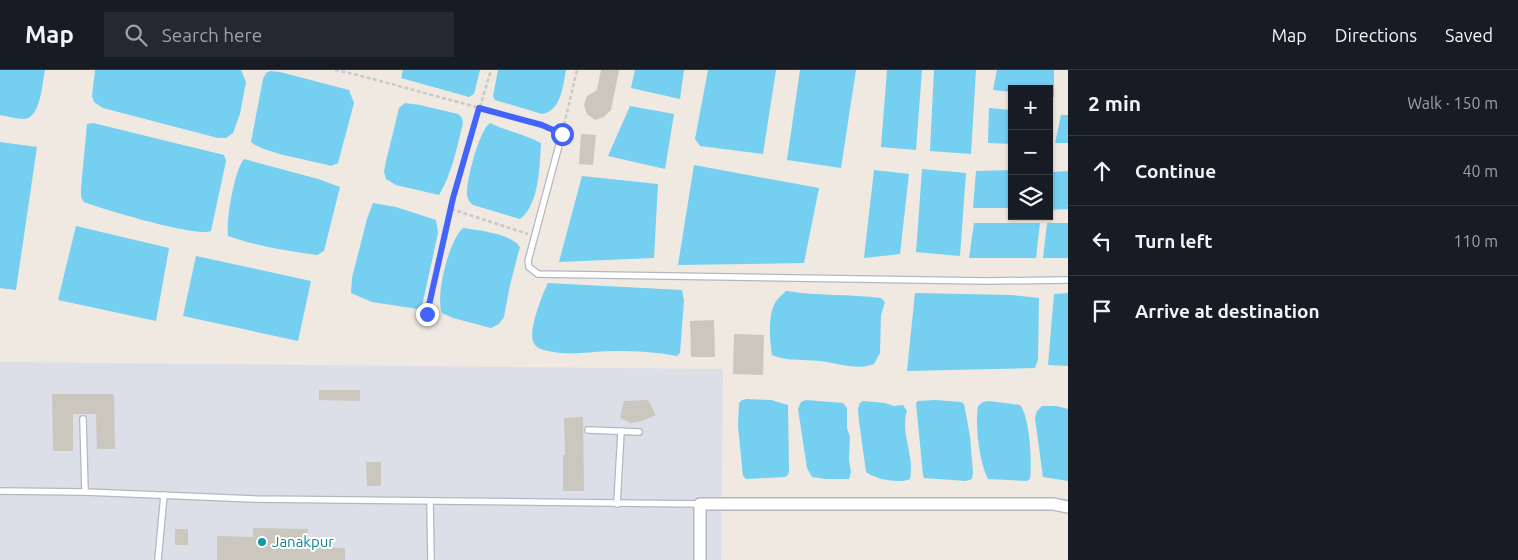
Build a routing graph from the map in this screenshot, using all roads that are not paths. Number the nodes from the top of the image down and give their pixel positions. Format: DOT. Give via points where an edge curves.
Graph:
graph roads {
  1 [pos="562,134"];
  2 [pos="1068,280"];
  3 [pos="83,419"];
  4 [pos="588,430"];
  5 [pos="620,431"];
  6 [pos="639,432"];
  7 [pos="0,491"];
  8 [pos="85,492"];
  9 [pos="164,495"];
  10 [pos="430,501"];
  11 [pos="617,504"];
  12 [pos="700,504"];
  13 [pos="1068,507"];
  14 [pos="158,560"];
  15 [pos="431,560"];
  16 [pos="700,560"];
  1 -- 2 [label="lane" via="528,261 529,267 538,274"];
  3 -- 8 [label="lane"];
  4 -- 5 [label="lane"];
  5 -- 6 [label="lane"];
  5 -- 11 [label="lane"];
  7 -- 8 [label="lane"];
  8 -- 9 [label="lane"];
  9 -- 10 [label="lane"];
  9 -- 14 [label="lane"];
  10 -- 11 [label="lane"];
  10 -- 15 [label="lane"];
  11 -- 12 [label="lane"];
  12 -- 13 [label="street" via="1053,504"];
  12 -- 16 [label="street"];
}
